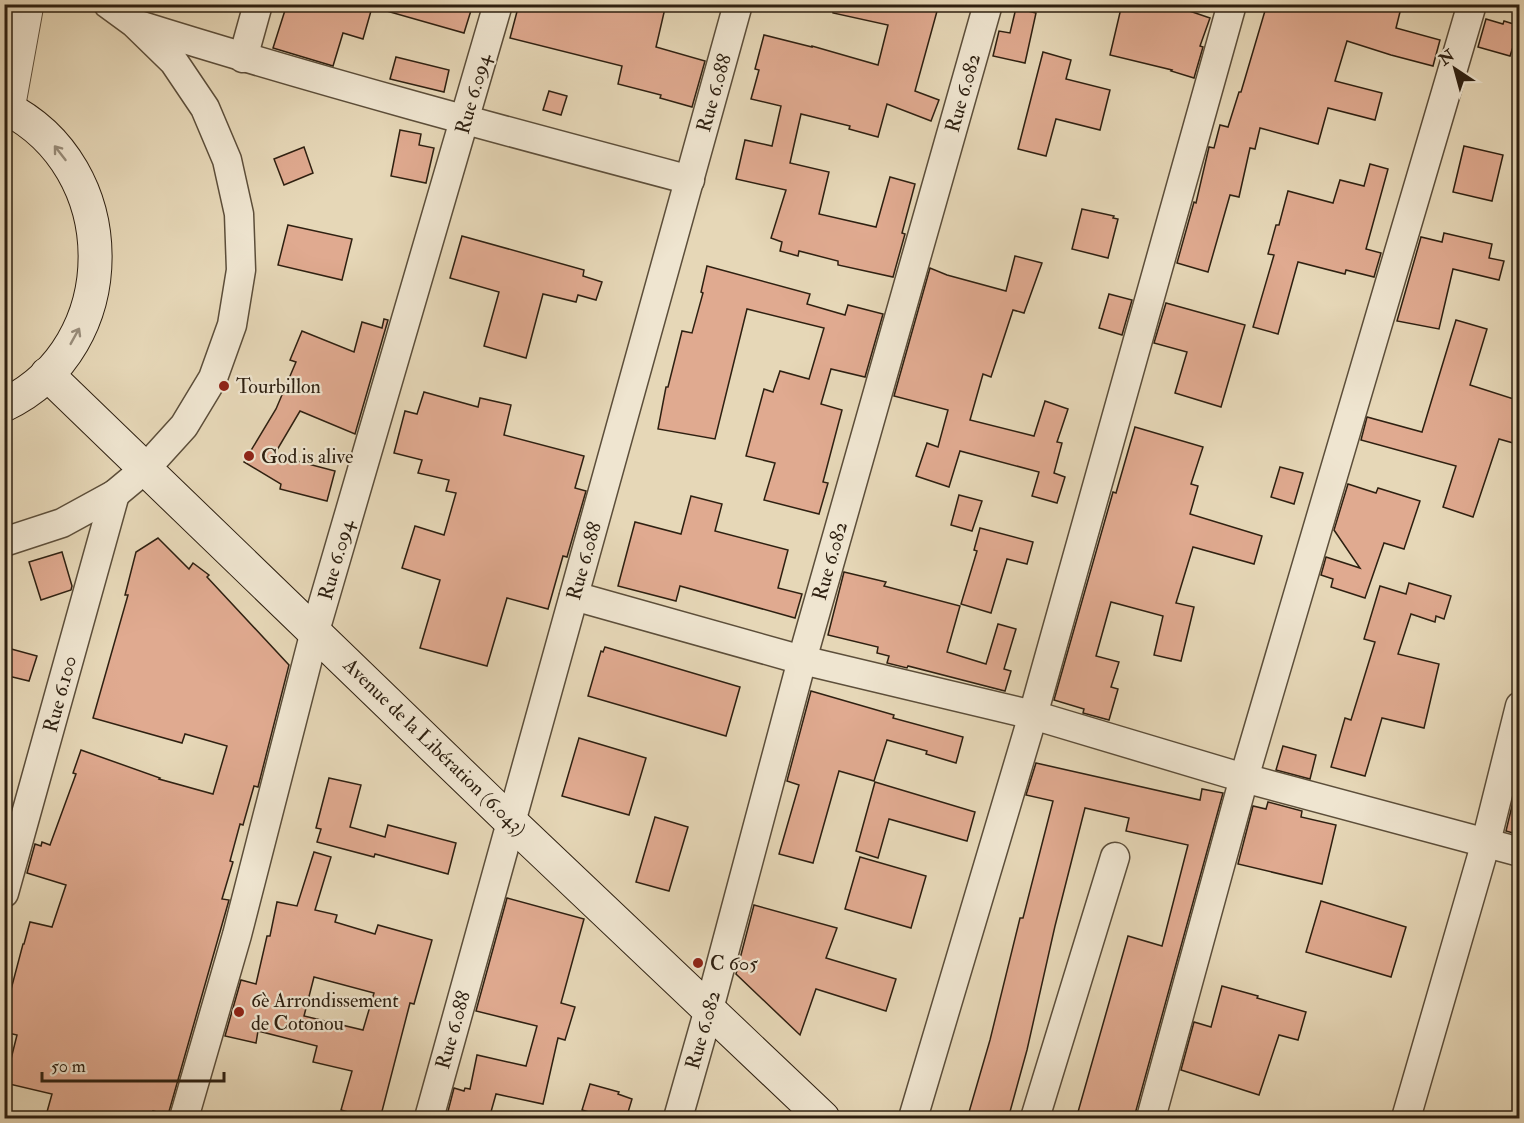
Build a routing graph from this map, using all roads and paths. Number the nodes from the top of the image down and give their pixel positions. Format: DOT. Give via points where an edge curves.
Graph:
graph roads {
  1 [pos="27,4"];
  2 [pos="108,4"];
  3 [pos="258,4"];
  4 [pos="498,4"];
  5 [pos="738,4"];
  6 [pos="988,4"];
  7 [pos="1232,4"];
  8 [pos="1472,4"];
  9 [pos="134,23"];
  10 [pos="243,58"];
  11 [pos="6,108"];
  12 [pos="465,120"];
  13 [pos="690,180"];
  14 [pos="47,375"];
  15 [pos="4,405"];
  16 [pos="145,469"];
  17 [pos="115,494"];
  18 [pos="4,542"];
  19 [pos="574,596"];
  20 [pos="315,632"];
  21 [pos="802,660"];
  22 [pos="1520,706"];
  23 [pos="1033,715"];
  24 [pos="1244,778"];
  25 [pos="511,822"];
  26 [pos="1486,843"];
  27 [pos="1520,852"];
  28 [pos="1115,857"];
  29 [pos="4,893"];
  30 [pos="710,1009"];
  31 [pos="184,1119"];
  32 [pos="429,1119"];
  33 [pos="678,1119"];
  34 [pos="824,1119"];
  35 [pos="913,1119"];
  36 [pos="1035,1119"];
  37 [pos="1151,1119"];
  38 [pos="1406,1119"];
  1 -- 11 [label="main road"];
  2 -- 9 [label="street"];
  3 -- 10 [label="street"];
  4 -- 12 [label="street, Rue 6.094"];
  5 -- 13 [label="street, Rue 6.088"];
  6 -- 21 [label="street, Rue 6.082"];
  7 -- 23 [label="street"];
  8 -- 24 [label="street"];
  9 -- 10 [label="street"];
  9 -- 16 [label="street" via="174,62 205,108 227,160 239,214 240,270 232,325 213,378 184,426"];
  10 -- 12 [label="street"];
  14 -- 11 [label="main road, one-way" via="66,352 91,297 96,257 92,217 78,180 56,147 42,132"];
  12 -- 13 [label="street"];
  12 -- 20 [label="street, Rue 6.094"];
  13 -- 19 [label="street, Rue 6.088"];
  14 -- 15 [label="main road"];
  14 -- 16 [label="main road, Avenue de la Libération (6.043)"];
  16 -- 17 [label="street"];
  16 -- 20 [label="main road, Avenue de la Libération (6.043)"];
  17 -- 18 [label="street" via="62,523"];
  17 -- 29 [label="street, Rue 6.100"];
  19 -- 21 [label="street"];
  19 -- 25 [label="street, Rue 6.088"];
  20 -- 25 [label="main road, Avenue de la Libération (6.043)"];
  20 -- 31 [label="street, Rue 6.094" via="237,935"];
  21 -- 23 [label="street"];
  21 -- 30 [label="street, Rue 6.082"];
  22 -- 26 [label="street"];
  23 -- 24 [label="street"];
  23 -- 35 [label="street"];
  24 -- 26 [label="street"];
  24 -- 37 [label="street"];
  25 -- 30 [label="main road, Avenue de la Libération (6.043)"];
  25 -- 32 [label="street, Rue 6.088"];
  26 -- 27 [label="street"];
  26 -- 38 [label="street"];
  28 -- 36 [label="street"];
  30 -- 33 [label="street, Rue 6.082"];
  30 -- 34 [label="main road, Avenue de la Libération (6.043)"];
}
